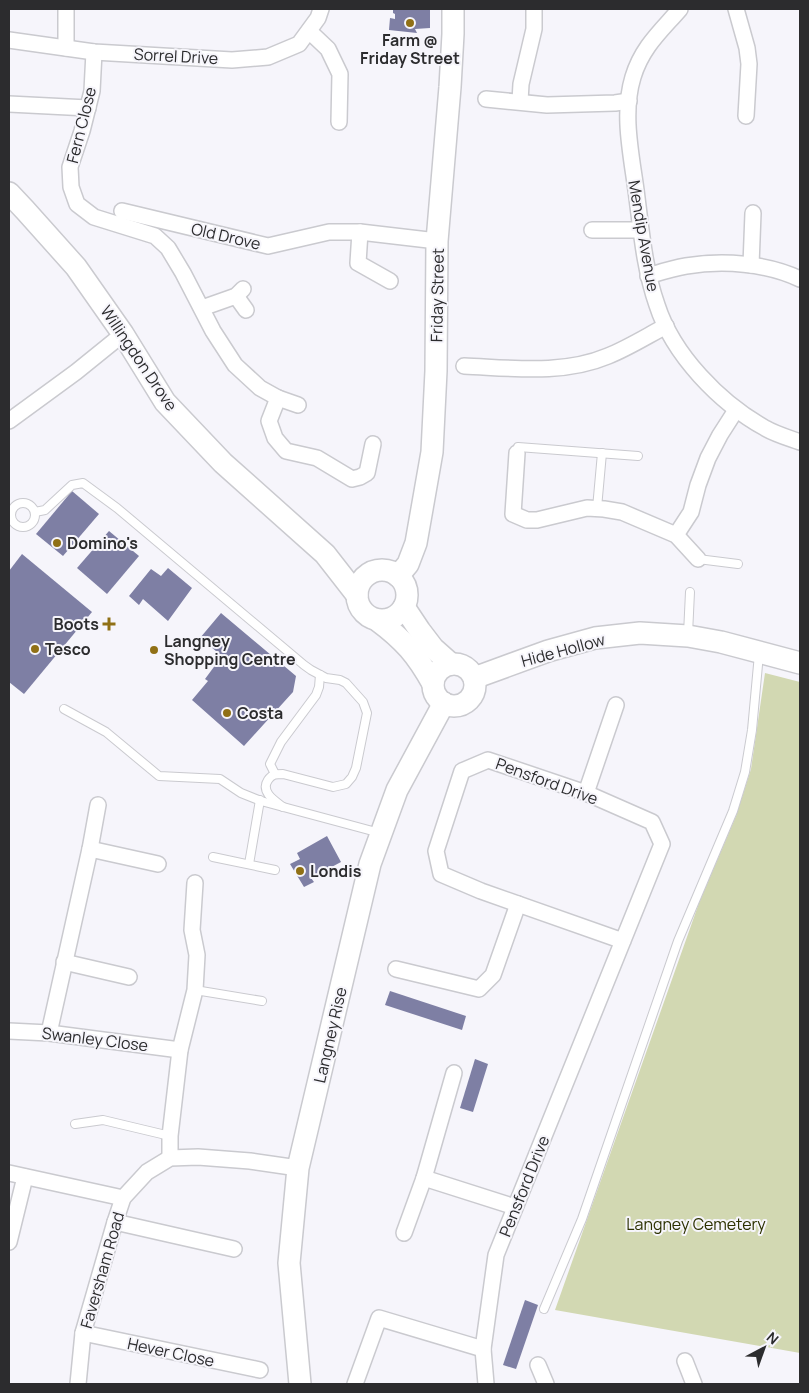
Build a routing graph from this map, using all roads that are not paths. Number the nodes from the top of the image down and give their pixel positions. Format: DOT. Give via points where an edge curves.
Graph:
graph roads {
  1 [pos="66,9"];
  2 [pos="321,9"];
  3 [pos="452,9"];
  4 [pos="534,9"];
  5 [pos="680,9"];
  6 [pos="736,9"];
  7 [pos="309,31"];
  8 [pos="9,40"];
  9 [pos="66,48"];
  10 [pos="94,52"];
  11 [pos="486,99"];
  12 [pos="628,101"];
  13 [pos="520,102"];
  14 [pos="9,104"];
  15 [pos="88,108"];
  16 [pos="746,116"];
  17 [pos="339,122"];
  18 [pos="9,193"];
  19 [pos="122,211"];
  20 [pos="753,213"];
  21 [pos="592,230"];
  22 [pos="640,230"];
  23 [pos="360,232"];
  24 [pos="437,241"];
  25 [pos="750,265"];
  26 [pos="648,276"];
  27 [pos="800,278"];
  28 [pos="390,281"];
  29 [pos="202,308"];
  30 [pos="246,310"];
  31 [pos="666,326"];
  32 [pos="123,334"];
  33 [pos="464,366"];
  34 [pos="278,398"];
  35 [pos="298,405"];
  36 [pos="736,410"];
  37 [pos="9,421"];
  38 [pos="800,442"];
  39 [pos="372,444"];
  40 [pos="517,452"];
  41 [pos="602,453"];
  42 [pos="638,456"];
  43 [pos="11,507"];
  44 [pos="597,508"];
  45 [pos="35,512"];
  46 [pos="11,525"];
  47 [pos="676,535"];
  48 [pos="325,554"];
  49 [pos="698,560"];
  50 [pos="738,564"];
  51 [pos="371,572"];
  52 [pos="398,576"];
  53 [pos="690,592"];
  54 [pos="357,596"];
  55 [pos="404,607"];
  56 [pos="378,620"];
  57 [pos="688,636"];
  58 [pos="759,652"];
  59 [pos="800,663"];
  60 [pos="451,664"];
  61 [pos="320,675"];
  62 [pos="474,678"];
  63 [pos="434,684"];
  64 [pos="444,703"];
  65 [pos="616,705"];
  66 [pos="64,709"];
  67 [pos="274,774"];
  68 [pos="586,794"];
  69 [pos="260,800"];
  70 [pos="98,805"];
  71 [pos="283,807"];
  72 [pos="380,833"];
  73 [pos="90,849"];
  74 [pos="213,857"];
  75 [pos="158,864"];
  76 [pos="249,864"];
  77 [pos="275,870"];
  78 [pos="194,883"];
  79 [pos="518,904"];
  80 [pos="623,941"];
  81 [pos="64,962"];
  82 [pos="396,969"];
  83 [pos="129,977"];
  84 [pos="194,990"];
  85 [pos="262,1001"];
  86 [pos="9,1030"];
  87 [pos="49,1033"];
  88 [pos="180,1050"];
  89 [pos="454,1073"];
  90 [pos="75,1124"];
  91 [pos="170,1136"];
  92 [pos="170,1158"];
  93 [pos="298,1168"];
  94 [pos="9,1173"];
  95 [pos="25,1177"];
  96 [pos="424,1178"];
  97 [pos="123,1198"];
  98 [pos="516,1208"];
  99 [pos="115,1222"];
  100 [pos="404,1233"];
  101 [pos="9,1242"];
  102 [pos="234,1249"];
  103 [pos="544,1309"];
  104 [pos="83,1334"];
  105 [pos="483,1349"];
  106 [pos="685,1361"];
  107 [pos="538,1365"];
  108 [pos="260,1370"];
  109 [pos="78,1384"];
  110 [pos="300,1384"];
  111 [pos="355,1384"];
  112 [pos="486,1384"];
  113 [pos="546,1384"];
  114 [pos="694,1384"];
  1 -- 9 [label="street"];
  2 -- 7 [label="street, Sorrel Drive"];
  3 -- 24 [label="main road, Friday Street" via="450,87"];
  4 -- 13 [label="street" via="534,29"];
  5 -- 12 [label="street, Mendip Avenue" via="641,56"];
  6 -- 16 [label="street" via="749,64"];
  7 -- 10 [label="street, Sorrel Drive" via="299,44 268,57 232,60"];
  7 -- 17 [label="street" via="328,49 340,74"];
  8 -- 9 [label="street, Sorrel Drive"];
  9 -- 10 [label="street, Sorrel Drive"];
  10 -- 15 [label="street, Fern Close"];
  11 -- 13 [label="street"];
  12 -- 13 [label="street" via="547,105"];
  12 -- 22 [label="street, Mendip Avenue"];
  14 -- 15 [label="street"];
  15 -- 29 [label="street, Fern Close" via="70,167 70,188 77,204 94,217 155,236 168,248"];
  18 -- 32 [label="main road, Willingdon Drove" via="76,267"];
  19 -- 23 [label="street, Old Drove" via="268,246 329,232"];
  20 -- 25 [label="street"];
  21 -- 22 [label="street"];
  22 -- 26 [label="street, Mendip Avenue"];
  23 -- 24 [label="street, Old Drove"];
  23 -- 28 [label="street" via="358,262"];
  24 -- 52 [label="main road, Friday Street" via="432,452 416,543 408,564"];
  25 -- 26 [label="street" via="692,265"];
  25 -- 27 [label="street" via="772,268"];
  26 -- 31 [label="street, Mendip Avenue"];
  29 -- 30 [label="street" via="239,293"];
  29 -- 34 [label="street, Fern Close" via="235,365 260,388"];
  31 -- 33 [label="street" via="609,356 565,368"];
  31 -- 36 [label="street, Mendip Avenue" via="680,350 708,384"];
  32 -- 37 [label="street"];
  32 -- 48 [label="main road, Willingdon Drove" via="165,402 223,463"];
  34 -- 35 [label="street, Fern Close"];
  34 -- 39 [label="street" via="269,421 275,438 286,450 317,458 352,479 366,473"];
  36 -- 38 [label="street, Mendip Avenue" via="767,429"];
  36 -- 47 [label="street" via="708,458 691,512"];
  40 -- 41 [label="lane" via="518,447"];
  40 -- 44 [label="street" via="513,514 537,520"];
  41 -- 42 [label="lane"];
  41 -- 44 [label="lane"];
  43 -- 45 [label="lane" via="23,503"];
  43 -- 46 [label="lane"];
  44 -- 47 [label="street" via="622,512"];
  45 -- 46 [label="lane" via="29,526"];
  45 -- 61 [label="lane" via="45,510 72,485 82,484 117,508"];
  47 -- 49 [label="street"];
  48 -- 51 [label="main road, Willingdon Drove"];
  48 -- 54 [label="main road, Willingdon Drove"];
  49 -- 50 [label="lane"];
  51 -- 52 [label="main road" via="385,570"];
  51 -- 54 [label="main road" via="360,582"];
  52 -- 55 [label="main road" via="406,587"];
  53 -- 57 [label="lane"];
  54 -- 56 [label="main road" via="363,611"];
  55 -- 56 [label="main road" via="393,618"];
  55 -- 60 [label="main road" via="433,648"];
  56 -- 63 [label="main road" via="414,653"];
  57 -- 58 [label="main road, Hide Hollow"];
  57 -- 62 [label="main road, Hide Hollow" via="640,633 595,638"];
  58 -- 59 [label="main road, Hide Hollow"];
  58 -- 103 [label="lane" via="752,730 745,772 733,811 678,941 582,1219"];
  60 -- 62 [label="main road" via="465,667"];
  60 -- 63 [label="main road" via="439,671"];
  61 -- 67 [label="lane" via="316,695 281,742 270,764"];
  61 -- 67 [label="lane" via="346,683 368,713 352,777 346,784 333,787"];
  62 -- 64 [label="main road" via="474,692 465,703 451,706"];
  63 -- 64 [label="main road" via="436,695"];
  64 -- 72 [label="main road, Langney Rise" via="397,790"];
  65 -- 68 [label="street"];
  66 -- 69 [label="lane" via="106,732 159,776 220,778 241,793"];
  67 -- 71 [label="lane" via="266,784 266,792"];
  68 -- 79 [label="street, Pensford Drive" via="488,760 462,771 436,851 441,874"];
  68 -- 80 [label="street, Pensford Drive" via="652,822 662,844"];
  69 -- 71 [label="lane"];
  69 -- 76 [label="lane"];
  70 -- 73 [label="street"];
  71 -- 72 [label="lane"];
  72 -- 93 [label="main road, Langney Rise"];
  73 -- 75 [label="street"];
  73 -- 81 [label="street"];
  74 -- 76 [label="lane"];
  76 -- 77 [label="lane"];
  78 -- 84 [label="street" via="192,930 197,955"];
  79 -- 80 [label="street, Pensford Drive"];
  79 -- 82 [label="street" via="493,975 479,989"];
  80 -- 98 [label="street, Pensford Drive"];
  81 -- 83 [label="street"];
  81 -- 87 [label="street"];
  84 -- 85 [label="lane"];
  84 -- 88 [label="street"];
  86 -- 87 [label="street, Swanley Close"];
  87 -- 88 [label="street, Swanley Close"];
  88 -- 91 [label="street"];
  89 -- 96 [label="street"];
  90 -- 91 [label="lane" via="103,1120"];
  91 -- 92 [label="street"];
  92 -- 93 [label="street, Faversham Road" via="242,1160"];
  92 -- 97 [label="street, Faversham Road" via="146,1172"];
  93 -- 110 [label="main road, Langney Rise" via="289,1263"];
  94 -- 95 [label="street"];
  95 -- 97 [label="street"];
  95 -- 101 [label="street"];
  96 -- 98 [label="street"];
  96 -- 100 [label="street"];
  97 -- 99 [label="street, Faversham Road"];
  98 -- 105 [label="street, Pensford Drive" via="496,1255"];
  99 -- 102 [label="street"];
  99 -- 104 [label="street, Faversham Road"];
  104 -- 108 [label="street, Hever Close"];
  104 -- 109 [label="street, Faversham Road"];
  105 -- 111 [label="street" via="379,1318"];
  105 -- 112 [label="street, Pensford Drive"];
  106 -- 114 [label="street"];
  107 -- 113 [label="street"];
}
